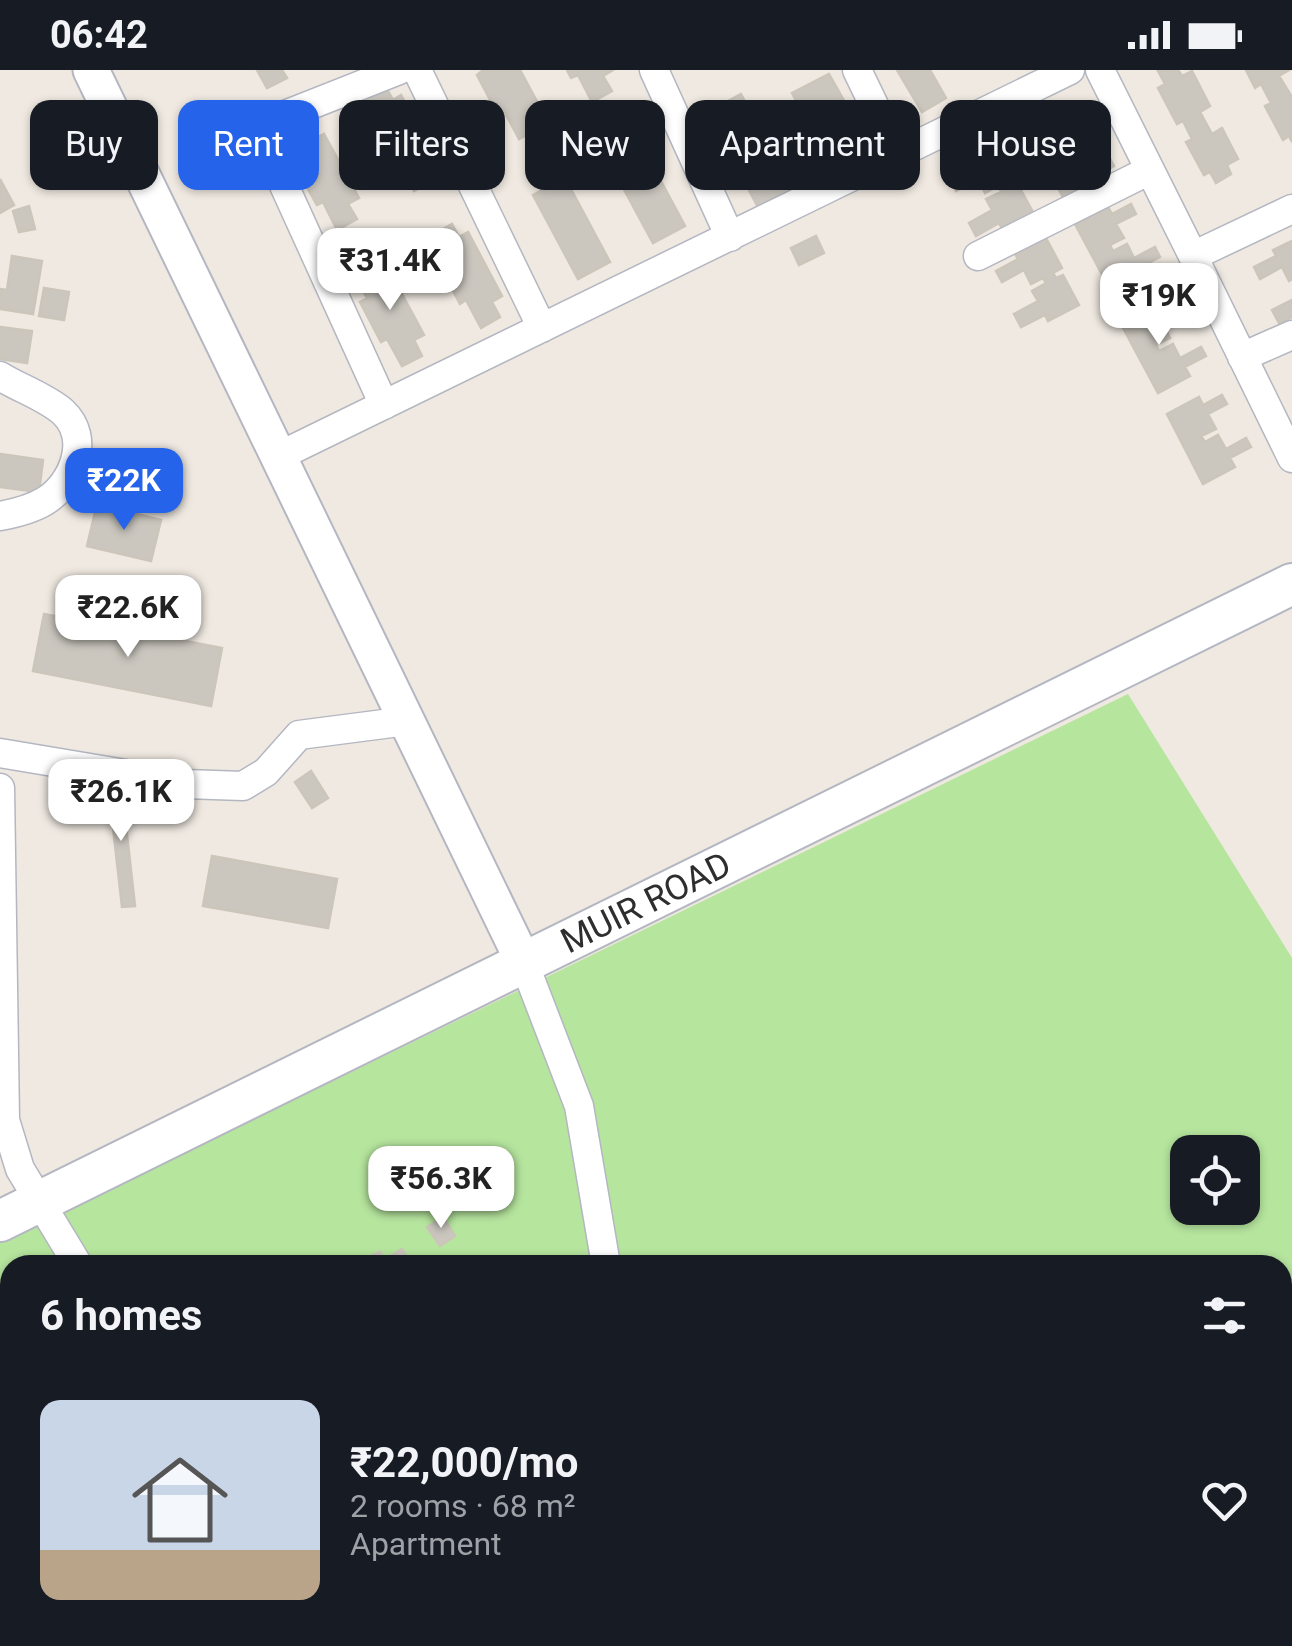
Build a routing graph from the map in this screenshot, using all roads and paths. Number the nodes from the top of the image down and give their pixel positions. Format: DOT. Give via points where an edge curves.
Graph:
graph roads {
  1 [pos="91,70"];
  2 [pos="399,70"];
  3 [pos="417,70"];
  4 [pos="654,70"];
  5 [pos="857,70"];
  6 [pos="1070,70"];
  7 [pos="1100,70"];
  8 [pos="871,100"];
  9 [pos="920,144"];
  10 [pos="1150,170"];
  11 [pos="826,190"];
  12 [pos="1292,209"];
  13 [pos="730,237"];
  14 [pos="978,256"];
  15 [pos="1193,256"];
  16 [pos="542,328"];
  17 [pos="1292,335"];
  18 [pos="1242,357"];
  19 [pos="0,376"];
  20 [pos="384,405"];
  21 [pos="278,456"];
  22 [pos="1292,458"];
  23 [pos="0,516"];
  24 [pos="1292,584"];
  25 [pos="407,721"];
  26 [pos="0,753"];
  27 [pos="0,788"];
  28 [pos="524,962"];
  29 [pos="38,1202"];
  30 [pos="0,1221"];
  31 [pos="72,1255"];
  32 [pos="604,1255"];
  1 -- 21 [label="street"];
  2 -- 20 [label="street" via="256,126"];
  3 -- 16 [label="street"];
  4 -- 13 [label="street"];
  5 -- 8 [label="street"];
  6 -- 9 [label="street"];
  7 -- 10 [label="street"];
  10 -- 14 [label="street"];
  10 -- 15 [label="street"];
  11 -- 13 [label="street"];
  12 -- 15 [label="street"];
  13 -- 16 [label="street"];
  15 -- 18 [label="street"];
  16 -- 20 [label="street"];
  17 -- 18 [label="street"];
  18 -- 22 [label="street"];
  19 -- 23 [label="street" via="64,413 76,435 78,459 47,500"];
  20 -- 21 [label="street"];
  21 -- 25 [label="street"];
  24 -- 28 [label="main road, MUIR ROAD"];
  25 -- 26 [label="street" via="299,736 244,786 185,784"];
  25 -- 28 [label="street"];
  27 -- 29 [label="street" via="5,1120"];
  28 -- 29 [label="main road, MUIR ROAD"];
  28 -- 32 [label="street" via="579,1106"];
  29 -- 30 [label="main road, MUIR ROAD"];
  29 -- 31 [label="street"];
}
